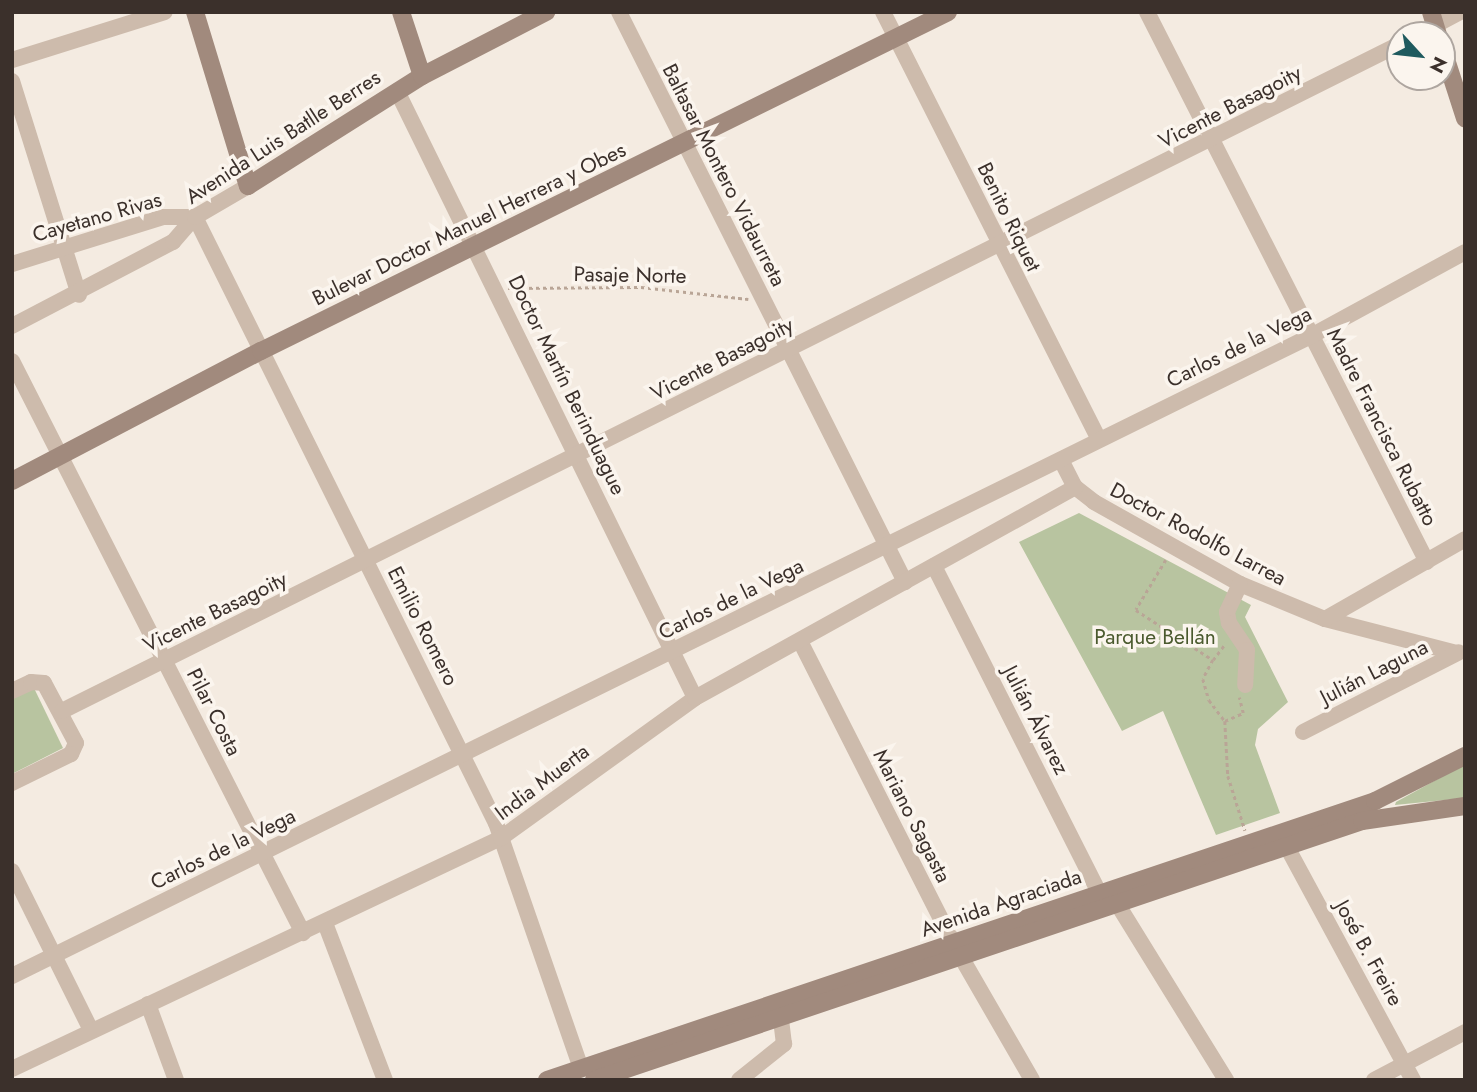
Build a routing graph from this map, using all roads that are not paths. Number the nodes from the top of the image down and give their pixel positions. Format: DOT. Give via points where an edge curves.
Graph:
graph roads {
  1 [pos="165,12"];
  2 [pos="195,12"];
  3 [pos="401,12"];
  4 [pos="546,12"];
  5 [pos="619,12"];
  6 [pos="883,12"];
  7 [pos="948,12"];
  8 [pos="1147,12"];
  9 [pos="1460,12"];
  10 [pos="1441,21"];
  11 [pos="896,39"];
  12 [pos="1386,51"];
  13 [pos="12,60"];
  14 [pos="422,76"];
  15 [pos="12,81"];
  16 [pos="1456,90"];
  17 [pos="397,91"];
  18 [pos="1465,118"];
  19 [pos="1212,140"];
  20 [pos="684,143"];
  21 [pos="248,186"];
  22 [pos="195,217"];
  23 [pos="1000,246"];
  24 [pos="64,248"];
  25 [pos="475,249"];
  26 [pos="1465,252"];
  27 [pos="12,264"];
  28 [pos="79,295"];
  29 [pos="12,326"];
  30 [pos="1311,336"];
  31 [pos="787,350"];
  32 [pos="261,351"];
  33 [pos="12,360"];
  34 [pos="1100,439"];
  35 [pos="576,456"];
  36 [pos="60,457"];
  37 [pos="1061,460"];
  38 [pos="12,481"];
  39 [pos="1075,487"];
  40 [pos="1465,540"];
  41 [pos="886,546"];
  42 [pos="1426,562"];
  43 [pos="365,564"];
  44 [pos="934,566"];
  45 [pos="905,582"];
  46 [pos="1240,584"];
  47 [pos="1325,619"];
  48 [pos="800,641"];
  49 [pos="672,651"];
  50 [pos="1461,651"];
  51 [pos="164,659"];
  52 [pos="1245,685"];
  53 [pos="12,691"];
  54 [pos="695,698"];
  55 [pos="62,711"];
  56 [pos="1303,732"];
  57 [pos="463,755"];
  58 [pos="1465,756"];
  59 [pos="12,783"];
  60 [pos="1465,806"];
  61 [pos="501,838"];
  62 [pos="1287,847"];
  63 [pos="262,853"];
  64 [pos="12,871"];
  65 [pos="1100,894"];
  66 [pos="1118,905"];
  67 [pos="325,923"];
  68 [pos="303,933"];
  69 [pos="957,950"];
  70 [pos="53,954"];
  71 [pos="12,976"];
  72 [pos="148,1004"];
  73 [pos="781,1018"];
  74 [pos="91,1030"];
  75 [pos="1465,1032"];
  76 [pos="1406,1062"];
  77 [pos="12,1069"];
  78 [pos="610,1071"];
  79 [pos="588,1074"];
  80 [pos="176,1080"];
  81 [pos="385,1080"];
  82 [pos="547,1080"];
  83 [pos="739,1080"];
  84 [pos="1032,1080"];
  85 [pos="1226,1080"];
  86 [pos="1374,1080"];
  87 [pos="1413,1080"];
  1 -- 13 [label="street"];
  2 -- 21 [label="main road"];
  3 -- 14 [label="main road"];
  4 -- 14 [label="main road, Avenida Luis Batlle Berres"];
  5 -- 20 [label="street, Baltasar Montero Vidaurreta"];
  6 -- 11 [label="street, Benito Riquet"];
  7 -- 11 [label="main road, Bulevar Doctor Manuel Herrera y Obes"];
  8 -- 19 [label="street, Madre Francisca Rubatto"];
  9 -- 10 [label="street"];
  11 -- 20 [label="main road, Bulevar Doctor Manuel Herrera y Obes"];
  11 -- 23 [label="street, Benito Riquet"];
  12 -- 19 [label="street, Vicente Basagoity"];
  14 -- 17 [label="main road, Avenida Luis Batlle Berres"];
  15 -- 24 [label="street"];
  16 -- 18 [label="main road"];
  17 -- 21 [label="main road, Avenida Luis Batlle Berres"];
  17 -- 25 [label="street, Doctor Martín Berinduague"];
  19 -- 23 [label="street, Vicente Basagoity"];
  19 -- 30 [label="street, Madre Francisca Rubatto"];
  20 -- 25 [label="main road, Bulevar Doctor Manuel Herrera y Obes"];
  20 -- 31 [label="street, Baltasar Montero Vidaurreta"];
  21 -- 22 [label="street, Avenida Luis Batlle Berres"];
  22 -- 24 [label="street, Cayetano Rivas" via="163,217"];
  22 -- 28 [label="street, Avenida Luis Batlle Berres" via="173,242"];
  22 -- 32 [label="street, Emilio Romero"];
  23 -- 31 [label="street, Vicente Basagoity"];
  23 -- 34 [label="street, Benito Riquet"];
  24 -- 27 [label="street, Cayetano Rivas"];
  24 -- 28 [label="street"];
  25 -- 32 [label="main road, Bulevar Doctor Manuel Herrera y Obes"];
  25 -- 35 [label="street, Doctor Martín Berinduague"];
  26 -- 30 [label="street, Carlos de la Vega"];
  28 -- 29 [label="street, Avenida Luis Batlle Berres"];
  30 -- 34 [label="street, Carlos de la Vega"];
  30 -- 42 [label="street, Madre Francisca Rubatto"];
  31 -- 35 [label="street, Vicente Basagoity"];
  31 -- 41 [label="street, Baltasar Montero Vidaurreta"];
  32 -- 36 [label="main road, Bulevar Doctor Manuel Herrera y Obes"];
  32 -- 43 [label="street, Emilio Romero"];
  33 -- 36 [label="street, Pilar Costa"];
  34 -- 37 [label="street, Carlos de la Vega"];
  35 -- 43 [label="street, Vicente Basagoity"];
  35 -- 49 [label="street, Doctor Martín Berinduague"];
  36 -- 38 [label="main road, Bulevar Doctor Manuel Herrera y Obes"];
  36 -- 51 [label="street, Pilar Costa"];
  37 -- 39 [label="street"];
  37 -- 41 [label="street, Carlos de la Vega"];
  39 -- 44 [label="street, India Muerta"];
  39 -- 46 [label="street, Doctor Rodolfo Larrea"];
  40 -- 42 [label="street"];
  41 -- 45 [label="street, Baltasar Montero Vidaurreta"];
  41 -- 49 [label="street, Carlos de la Vega"];
  42 -- 47 [label="street"];
  43 -- 51 [label="street, Vicente Basagoity"];
  43 -- 57 [label="street, Emilio Romero"];
  44 -- 45 [label="street, India Muerta"];
  44 -- 65 [label="street, Julián Álvarez"];
  45 -- 48 [label="street, India Muerta"];
  46 -- 47 [label="street, Doctor Rodolfo Larrea"];
  46 -- 52 [label="street" via="1227,612 1247,650"];
  47 -- 50 [label="street, Doctor Rodolfo Larrea"];
  48 -- 54 [label="street, India Muerta"];
  48 -- 69 [label="street, Mariano Sagasta"];
  49 -- 54 [label="street, Doctor Martín Berinduague"];
  49 -- 57 [label="street, Carlos de la Vega"];
  50 -- 56 [label="street, Julián Laguna"];
  51 -- 55 [label="street, Vicente Basagoity"];
  51 -- 63 [label="street, Pilar Costa"];
  53 -- 55 [label="street" via="31,682 44,683"];
  54 -- 61 [label="street, India Muerta"];
  55 -- 59 [label="street" via="75,749"];
  57 -- 61 [label="street, Emilio Romero"];
  57 -- 63 [label="street, Carlos de la Vega"];
  58 -- 65 [label="main road, Avenida Agraciada" via="1375,801"];
  60 -- 62 [label="main road, Avenida Agraciada" via="1362,821"];
  61 -- 67 [label="street, India Muerta"];
  61 -- 79 [label="street, Emilio Romero"];
  62 -- 66 [label="main road, Avenida Agraciada"];
  62 -- 76 [label="street, José B. Freire"];
  63 -- 68 [label="street, Pilar Costa"];
  63 -- 70 [label="street, Carlos de la Vega"];
  64 -- 70 [label="street"];
  65 -- 69 [label="main road, Avenida Agraciada"];
  66 -- 69 [label="main road, Avenida Agraciada"];
  66 -- 85 [label="street"];
  67 -- 68 [label="street, India Muerta"];
  67 -- 81 [label="street"];
  68 -- 72 [label="street, India Muerta"];
  69 -- 73 [label="main road, Avenida Agraciada"];
  69 -- 78 [label="main road, Avenida Agraciada"];
  69 -- 84 [label="street, Mariano Sagasta"];
  70 -- 71 [label="street, Carlos de la Vega"];
  70 -- 74 [label="street"];
  72 -- 74 [label="street, India Muerta"];
  72 -- 80 [label="street"];
  73 -- 78 [label="main road, Avenida Agraciada"];
  73 -- 83 [label="street" via="783,1045"];
  74 -- 77 [label="street, India Muerta"];
  75 -- 76 [label="street"];
  76 -- 86 [label="street"];
  76 -- 87 [label="street, José B. Freire"];
  78 -- 79 [label="main road, Avenida Agraciada"];
  79 -- 82 [label="main road, Avenida Agraciada"];
}
